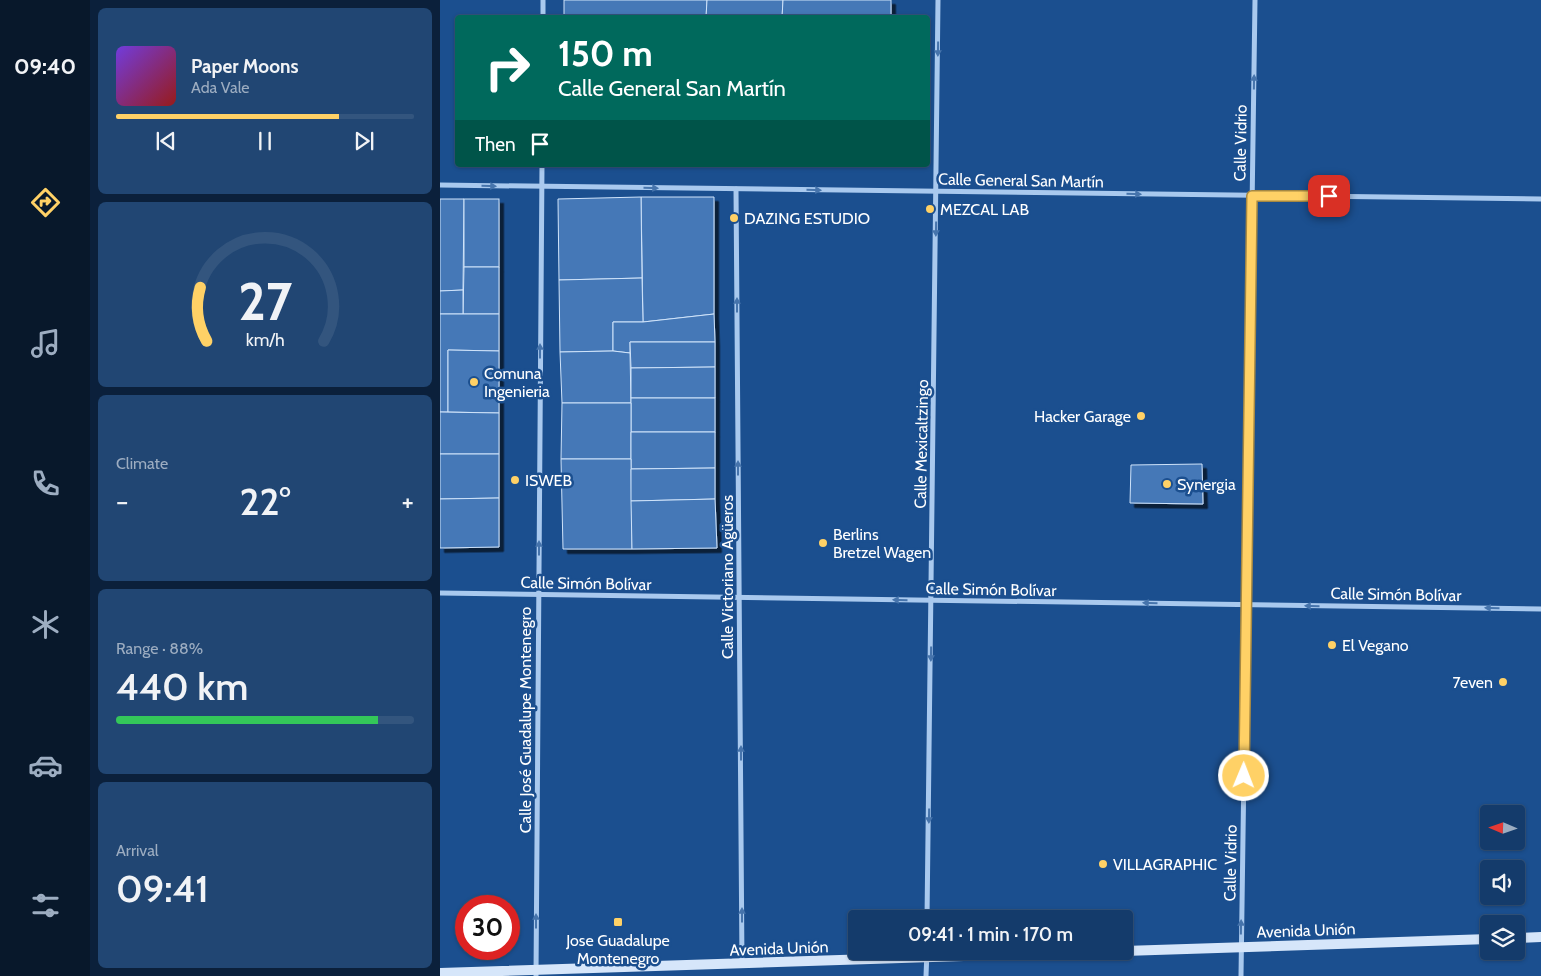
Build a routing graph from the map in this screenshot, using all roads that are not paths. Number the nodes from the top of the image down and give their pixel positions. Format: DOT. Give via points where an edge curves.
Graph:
graph roads {
  1 [pos="543,0"];
  2 [pos="938,0"];
  3 [pos="1255,0"];
  4 [pos="543,15"];
  5 [pos="542,167"];
  6 [pos="440,185"];
  7 [pos="541,186"];
  8 [pos="736,189"];
  9 [pos="936,192"];
  10 [pos="1252,196"];
  11 [pos="1541,199"];
  12 [pos="440,593"];
  13 [pos="539,594"];
  14 [pos="739,597"];
  15 [pos="932,600"];
  16 [pos="1246,605"];
  17 [pos="1541,609"];
  18 [pos="927,910"];
  19 [pos="1525,938"];
  20 [pos="1541,938"];
  21 [pos="1480,939"];
  22 [pos="1241,947"];
  23 [pos="1133,951"];
  24 [pos="848,958"];
  25 [pos="927,960"];
  26 [pos="742,964"];
  27 [pos="440,973"];
  28 [pos="536,973"];
  29 [pos="926,976"];
  30 [pos="1241,976"];
  1 -- 4 [label="street"];
  2 -- 9 [label="street, Calle Mexicaltzingo, one-way"];
  10 -- 3 [label="street, Calle Vidrio, one-way"];
  5 -- 7 [label="street, Calle José Guadalupe Montenegro"];
  6 -- 7 [label="street, Calle General San Martín, one-way"];
  7 -- 8 [label="street, Calle General San Martín, one-way"];
  13 -- 7 [label="street, Calle José Guadalupe Montenegro, one-way"];
  8 -- 9 [label="street, Calle General San Martín, one-way"];
  14 -- 8 [label="street, Calle Victoriano Agüeros, one-way"];
  9 -- 10 [label="street, Calle General San Martín, one-way"];
  9 -- 15 [label="street, Calle Mexicaltzingo, one-way"];
  10 -- 11 [label="street, Calle General San Martín"];
  10 -- 16 [label="street, Calle Vidrio"];
  12 -- 13 [label="street, Calle Simón Bolívar"];
  13 -- 14 [label="street, Calle Simón Bolívar"];
  28 -- 13 [label="street, Calle José Guadalupe Montenegro, one-way"];
  15 -- 14 [label="street, Calle Simón Bolívar, one-way"];
  26 -- 14 [label="street, Calle Victoriano Agüeros, one-way"];
  16 -- 15 [label="street, Calle Simón Bolívar, one-way"];
  15 -- 18 [label="street, Calle Mexicaltzingo, one-way"];
  17 -- 16 [label="street, Calle Simón Bolívar, one-way"];
  22 -- 16 [label="street, Calle Vidrio, one-way"];
  19 -- 20 [label="main road"];
  21 -- 22 [label="main road, Avenida Unión"];
  22 -- 23 [label="main road, Avenida Unión"];
  22 -- 30 [label="street, Calle Vidrio"];
  24 -- 26 [label="main road, Avenida Unión"];
  25 -- 29 [label="street"];
  26 -- 28 [label="main road, Avenida Unión"];
  27 -- 28 [label="main road, Avenida Unión"];
}
